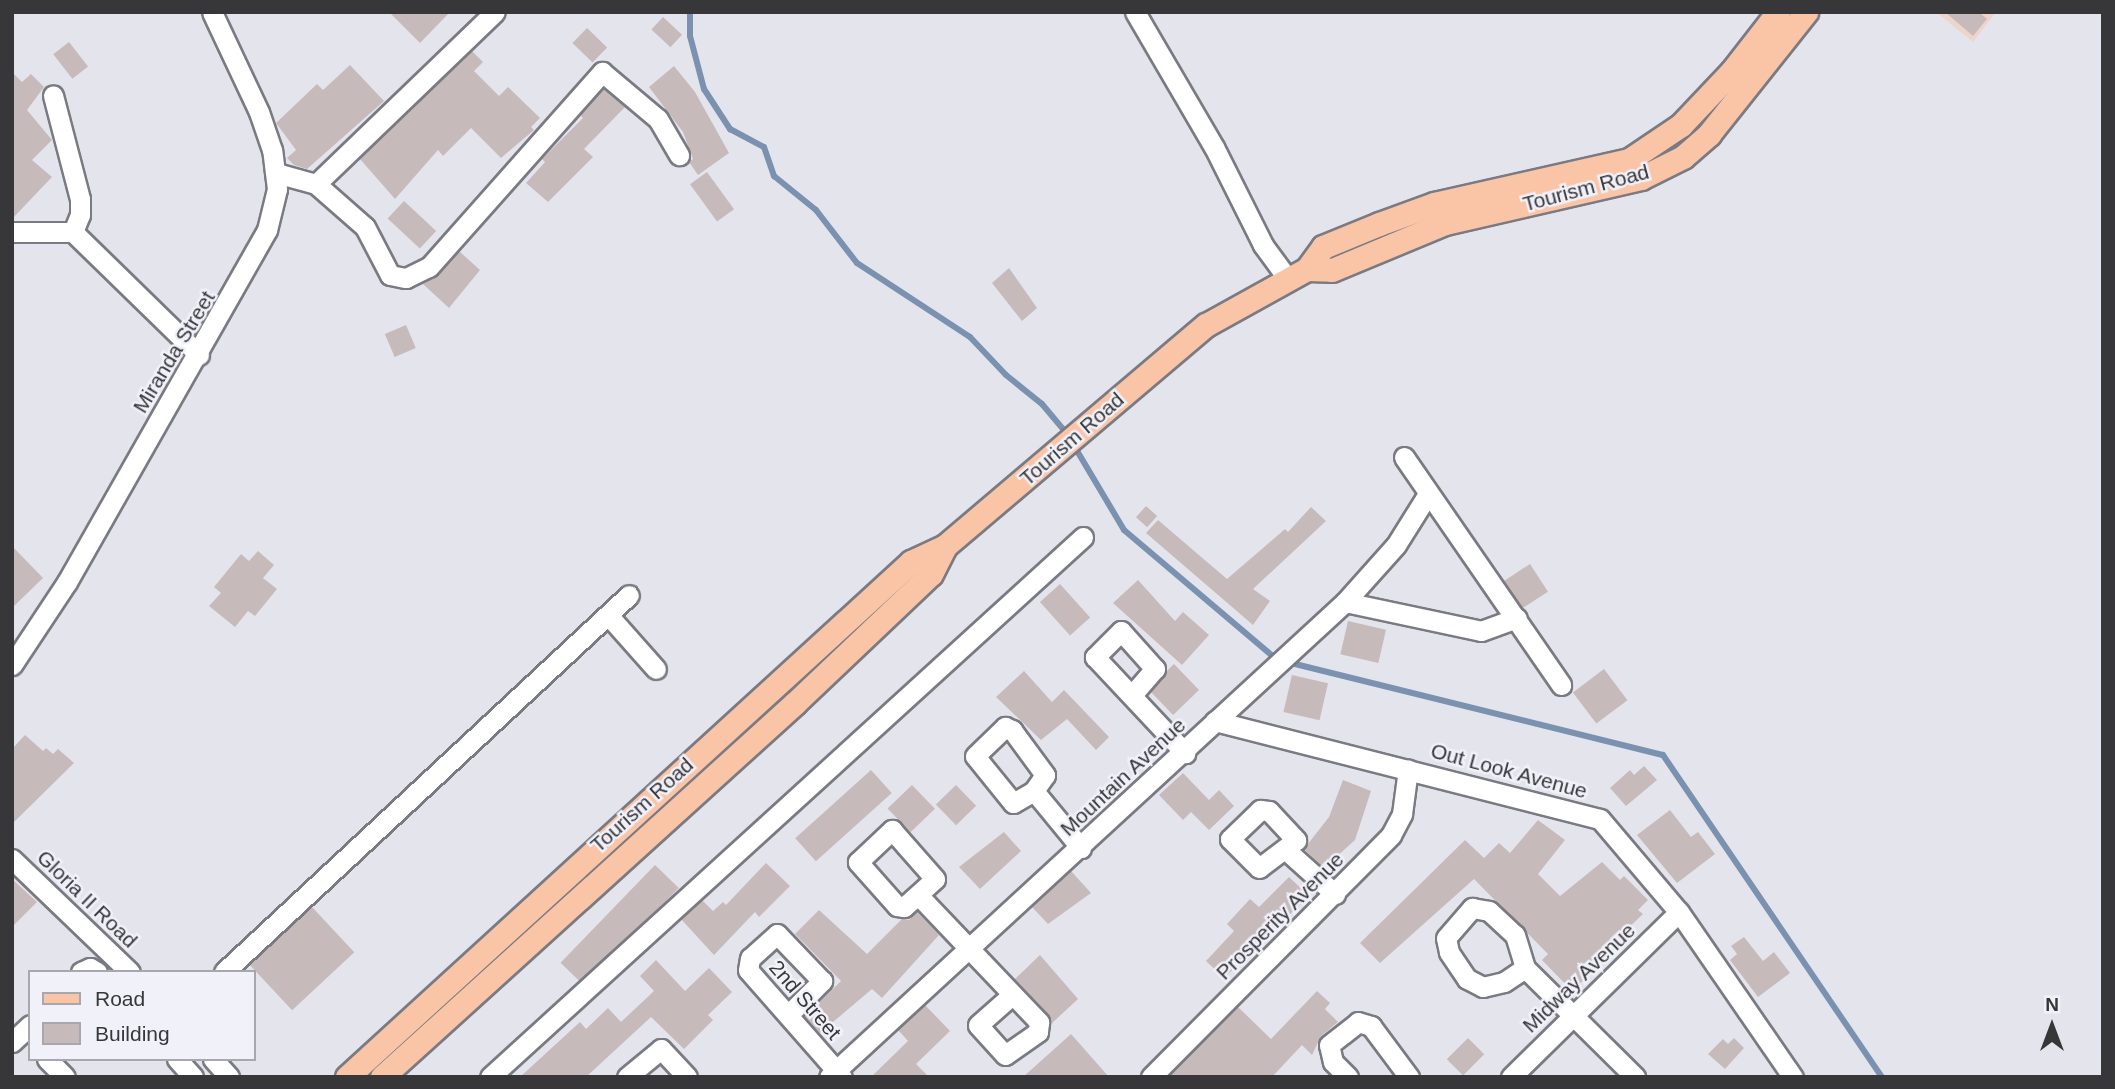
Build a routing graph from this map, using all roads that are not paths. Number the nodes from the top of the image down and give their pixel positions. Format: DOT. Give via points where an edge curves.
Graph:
graph roads {
  1 [pos="212,12"];
  2 [pos="495,12"];
  3 [pos="1135,12"];
  4 [pos="1778,12"];
  5 [pos="1806,12"];
  6 [pos="53,94"];
  7 [pos="679,155"];
  8 [pos="276,173"];
  9 [pos="316,184"];
  10 [pos="12,232"];
  11 [pos="73,232"];
  12 [pos="1297,274"];
  13 [pos="199,355"];
  14 [pos="1404,457"];
  15 [pos="1428,494"];
  16 [pos="1083,537"];
  17 [pos="945,546"];
  18 [pos="629,595"];
  19 [pos="1345,602"];
  20 [pos="608,615"];
  21 [pos="1517,618"];
  22 [pos="12,665"];
  23 [pos="656,669"];
  24 [pos="1561,685"];
  25 [pos="1132,695"];
  26 [pos="1215,720"];
  27 [pos="1185,752"];
  28 [pos="1408,768"];
  29 [pos="1034,791"];
  30 [pos="1082,848"];
  31 [pos="1286,850"];
  32 [pos="12,859"];
  33 [pos="1335,894"];
  34 [pos="920,897"];
  35 [pos="1678,912"];
  36 [pos="966,950"];
  37 [pos="1525,968"];
  38 [pos="128,970"];
  39 [pos="226,970"];
  40 [pos="1013,995"];
  41 [pos="789,1014"];
  42 [pos="1573,1015"];
  43 [pos="49,1061"];
  44 [pos="179,1061"];
  45 [pos="216,1061"];
  46 [pos="1622,1073"];
  47 [pos="836,1075"];
  48 [pos="65,1077"];
  49 [pos="193,1077"];
  50 [pos="229,1077"];
  51 [pos="347,1077"];
  52 [pos="382,1077"];
  53 [pos="490,1077"];
  54 [pos="627,1077"];
  55 [pos="687,1077"];
  56 [pos="1151,1077"];
  57 [pos="1348,1077"];
  58 [pos="1409,1077"];
  59 [pos="1511,1077"];
  60 [pos="1793,1077"];
  1 -- 8 [label="street, Miranda Street" via="259,112"];
  2 -- 9 [label="street"];
  3 -- 12 [label="street" via="1214,147 1263,245"];
  4 -- 12 [label="main road, Tourism Road" via="1732,71 1681,125 1629,160 1434,204 1323,247"];
  5 -- 12 [label="main road, Tourism Road" via="1709,134 1684,157 1641,178 1445,223 1332,271"];
  6 -- 11 [label="street" via="80,198"];
  7 -- 9 [label="street" via="658,118 602,72 429,267 406,278 390,275 365,227"];
  8 -- 9 [label="street"];
  8 -- 13 [label="street, Miranda Street" via="273,208 258,253"];
  10 -- 11 [label="street"];
  11 -- 13 [label="street"];
  12 -- 17 [label="main road, Tourism Road" via="1206,325"];
  13 -- 22 [label="street, Miranda Street" via="67,582"];
  14 -- 15 [label="street"];
  15 -- 19 [label="street, Mountain Avenue" via="1396,545"];
  15 -- 21 [label="street"];
  16 -- 53 [label="street"];
  17 -- 51 [label="main road, Tourism Road" via="911,562"];
  17 -- 52 [label="main road, Tourism Road" via="931,574 834,666"];
  18 -- 20 [label="street"];
  19 -- 21 [label="street" via="1482,631"];
  19 -- 26 [label="street, Mountain Avenue"];
  20 -- 23 [label="street"];
  20 -- 39 [label="street"];
  21 -- 24 [label="street"];
  25 -- 25 [label="street" via="1095,657 1124,632 1156,669"];
  25 -- 27 [label="street"];
  26 -- 27 [label="street, Mountain Avenue"];
  26 -- 28 [label="street, Out Look Avenue"];
  27 -- 30 [label="street, Mountain Avenue"];
  28 -- 33 [label="street, Prosperity Avenue" via="1402,814 1391,835"];
  28 -- 35 [label="street, Out Look Avenue" via="1600,819"];
  29 -- 30 [label="street"];
  30 -- 36 [label="street, Mountain Avenue"];
  31 -- 33 [label="street"];
  32 -- 38 [label="street, Gloria II Road"];
  33 -- 56 [label="street, Prosperity Avenue"];
  34 -- 36 [label="street"];
  35 -- 42 [label="street, Midway Avenue"];
  35 -- 60 [label="street, Out Look Avenue"];
  36 -- 40 [label="street"];
  36 -- 47 [label="street, Mountain Avenue"];
  37 -- 37 [label="street" via="1515,935 1489,911 1472,908 1446,938 1448,952 1468,979 1483,987 1504,982"];
  37 -- 42 [label="street"];
  40 -- 40 [label="street" via="1039,1022 1038,1032 1011,1053 999,1052 979,1022"];
  41 -- 41 [label="street, 2nd Street" via="748,970 750,958 777,934 821,978 821,985"];
  41 -- 47 [label="street, 2nd Street"];
  42 -- 46 [label="street"];
  42 -- 59 [label="street, Midway Avenue"];
  43 -- 48 [label="street"];
  44 -- 49 [label="street"];
  45 -- 50 [label="street"];
  54 -- 55 [label="street" via="661,1049"];
  57 -- 58 [label="street" via="1333,1062 1329,1045 1358,1022 1371,1026"];
}
